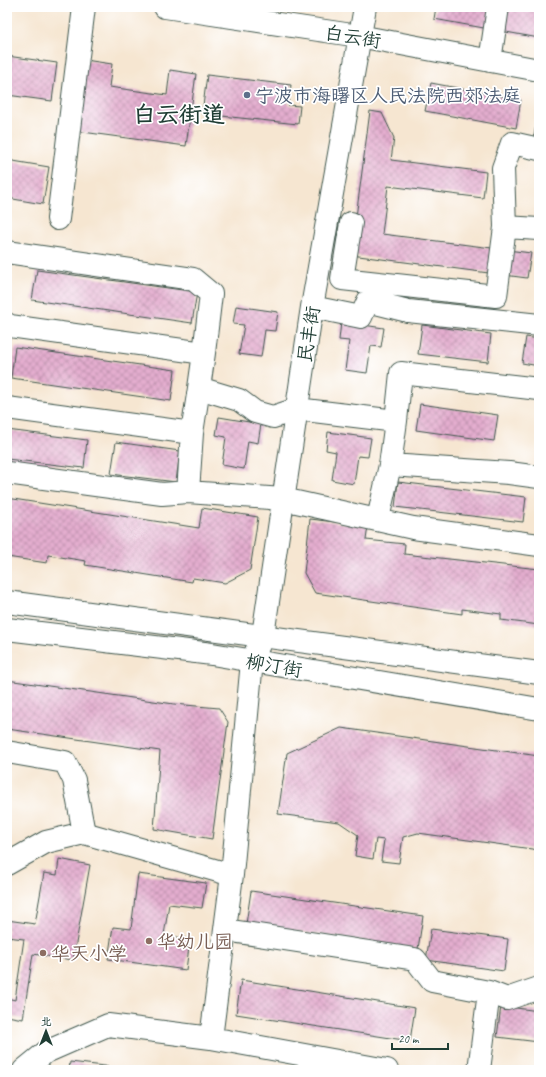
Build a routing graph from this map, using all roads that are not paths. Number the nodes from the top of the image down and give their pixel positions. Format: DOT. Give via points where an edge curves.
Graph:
graph roads {
  1 [pos="84,7"];
  2 [pos="165,7"];
  3 [pos="365,7"];
  4 [pos="498,7"];
  5 [pos="359,36"];
  6 [pos="490,61"];
  7 [pos="539,70"];
  8 [pos="539,149"];
  9 [pos="58,219"];
  10 [pos="351,223"];
  11 [pos="505,227"];
  12 [pos="539,229"];
  13 [pos="7,252"];
  14 [pos="312,307"];
  15 [pos="7,324"];
  16 [pos="539,325"];
  17 [pos="204,353"];
  18 [pos="199,388"];
  19 [pos="539,389"];
  20 [pos="7,408"];
  21 [pos="296,409"];
  22 [pos="396,421"];
  23 [pos="192,433"];
  24 [pos="390,465"];
  25 [pos="7,473"];
  26 [pos="539,477"];
  27 [pos="188,492"];
  28 [pos="283,499"];
  29 [pos="378,519"];
  30 [pos="539,545"];
  31 [pos="7,602"];
  32 [pos="7,629"];
  33 [pos="263,635"];
  34 [pos="252,662"];
  35 [pos="539,673"];
  36 [pos="539,709"];
  37 [pos="7,752"];
  38 [pos="84,833"];
  39 [pos="7,864"];
  40 [pos="232,875"];
  41 [pos="225,930"];
  42 [pos="539,988"];
  43 [pos="489,992"];
  44 [pos="211,1038"];
  45 [pos="311,1063"];
  46 [pos="24,1070"];
  47 [pos="387,1070"];
  48 [pos="479,1070"];
  1 -- 9 [label="street"];
  2 -- 5 [label="street, 白云街"];
  3 -- 5 [label="street, 民丰街"];
  4 -- 6 [label="street"];
  5 -- 6 [label="street, 白云街"];
  5 -- 14 [label="street, 民丰街"];
  6 -- 7 [label="street, 白云街"];
  8 -- 11 [label="street" via="512,143 502,168"];
  10 -- 11 [label="street" via="342,279 496,296"];
  11 -- 12 [label="street"];
  13 -- 17 [label="street" via="193,279 211,294"];
  14 -- 16 [label="street" via="361,317 368,301 408,311"];
  14 -- 21 [label="street, 民丰街"];
  15 -- 17 [label="street"];
  17 -- 18 [label="street"];
  18 -- 21 [label="street" via="239,400 255,412 273,417"];
  18 -- 23 [label="street"];
  19 -- 22 [label="street" via="401,373"];
  20 -- 23 [label="street"];
  21 -- 22 [label="street"];
  21 -- 28 [label="street, 民丰街"];
  22 -- 24 [label="street"];
  23 -- 27 [label="street"];
  24 -- 26 [label="street"];
  24 -- 29 [label="street"];
  25 -- 27 [label="street" via="162,494"];
  27 -- 28 [label="street"];
  28 -- 29 [label="street"];
  28 -- 33 [label="street, 民丰街"];
  29 -- 30 [label="street" via="413,528"];
  31 -- 33 [label="street, 柳汀街"];
  32 -- 34 [label="street, 柳汀街" via="212,654"];
  33 -- 34 [label="street, 民丰街"];
  33 -- 35 [label="street, 柳汀街"];
  34 -- 36 [label="street, 柳汀街"];
  34 -- 40 [label="street, 民丰街"];
  37 -- 38 [label="street" via="65,762 74,780"];
  38 -- 39 [label="street" via="46,842"];
  38 -- 40 [label="street"];
  40 -- 41 [label="street, 民丰街"];
  41 -- 43 [label="street" via="415,959 432,981"];
  41 -- 44 [label="street, 民丰街"];
  42 -- 43 [label="street" via="507,999"];
  43 -- 48 [label="street"];
  44 -- 45 [label="street"];
  44 -- 46 [label="street" via="108,1024 46,1052"];
  45 -- 47 [label="street"];
}
